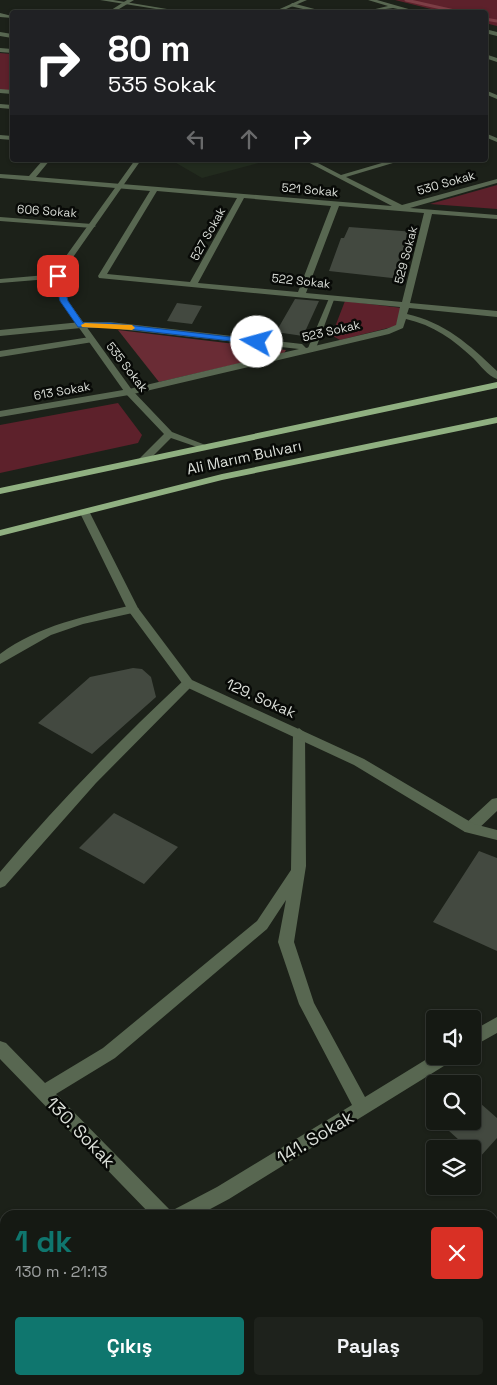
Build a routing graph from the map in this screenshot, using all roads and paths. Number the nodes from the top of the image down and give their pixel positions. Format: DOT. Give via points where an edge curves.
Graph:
graph roads {
  1 [pos="103,0"];
  2 [pos="131,0"];
  3 [pos="304,0"];
  4 [pos="371,0"];
  5 [pos="124,4"];
  6 [pos="292,5"];
  7 [pos="393,6"];
  8 [pos="114,10"];
  9 [pos="168,10"];
  10 [pos="281,10"];
  11 [pos="312,10"];
  12 [pos="374,10"];
  13 [pos="408,10"];
  14 [pos="45,162"];
  15 [pos="137,162"];
  16 [pos="311,162"];
  17 [pos="393,162"];
  18 [pos="0,176"];
  19 [pos="340,177"];
  20 [pos="30,179"];
  21 [pos="497,180"];
  22 [pos="120,186"];
  23 [pos="155,188"];
  24 [pos="242,195"];
  25 [pos="336,203"];
  26 [pos="401,208"];
  27 [pos="430,210"];
  28 [pos="497,217"];
  29 [pos="0,219"];
  30 [pos="92,226"];
  31 [pos="58,276"];
  32 [pos="0,281"];
  33 [pos="194,283"];
  34 [pos="302,294"];
  35 [pos="332,297"];
  36 [pos="405,304"];
  37 [pos="497,314"];
  38 [pos="402,316"];
  39 [pos="81,326"];
  40 [pos="0,333"];
  41 [pos="90,340"];
  42 [pos="312,348"];
  43 [pos="0,354"];
  44 [pos="497,376"];
  45 [pos="497,385"];
  46 [pos="129,392"];
  47 [pos="0,414"];
  48 [pos="497,420"];
  49 [pos="169,434"];
  50 [pos="203,446"];
  51 [pos="144,459"];
  52 [pos="0,491"];
  53 [pos="85,513"];
  54 [pos="0,533"];
  55 [pos="133,609"];
  56 [pos="0,660"];
  57 [pos="188,683"];
  58 [pos="300,733"];
  59 [pos="497,803"];
  60 [pos="470,828"];
  61 [pos="497,835"];
  62 [pos="299,866"];
  63 [pos="0,882"];
  64 [pos="497,1024"];
  65 [pos="481,1034"];
  66 [pos="0,1048"];
  67 [pos="431,1065"];
  68 [pos="44,1093"];
  69 [pos="362,1108"];
  70 [pos="158,1210"];
  71 [pos="191,1210"];
  1 -- 5 [label="street"];
  2 -- 5 [label="street"];
  3 -- 6 [label="street"];
  4 -- 7 [label="street"];
  5 -- 8 [label="street"];
  5 -- 9 [label="street"];
  6 -- 10 [label="street"];
  6 -- 11 [label="street"];
  7 -- 12 [label="street"];
  7 -- 13 [label="street"];
  14 -- 20 [label="street"];
  15 -- 22 [label="street"];
  16 -- 19 [label="street"];
  17 -- 19 [label="street"];
  18 -- 20 [label="street, 521 Sokak"];
  19 -- 26 [label="street"];
  20 -- 22 [label="street, 521 Sokak"];
  21 -- 26 [label="street, 530 Sokak"];
  22 -- 23 [label="street, 521 Sokak"];
  22 -- 30 [label="street"];
  23 -- 24 [label="street, 521 Sokak"];
  23 -- 33 [label="street, 522 Sokak" via="102,276"];
  24 -- 25 [label="street, 521 Sokak"];
  24 -- 33 [label="street, 527 Sokak"];
  25 -- 26 [label="street, 521 Sokak"];
  25 -- 34 [label="street"];
  26 -- 27 [label="street, 521 Sokak"];
  27 -- 28 [label="street, 521 Sokak"];
  27 -- 36 [label="street, 529 Sokak"];
  29 -- 30 [label="street, 606 Sokak"];
  30 -- 31 [label="street"];
  31 -- 32 [label="street"];
  31 -- 39 [label="street, 535 Sokak" via="64,301"];
  33 -- 34 [label="street, 522 Sokak"];
  34 -- 35 [label="street, 522 Sokak"];
  35 -- 36 [label="street, 522 Sokak"];
  35 -- 42 [label="lane"];
  36 -- 37 [label="street, 522 Sokak"];
  36 -- 38 [label="street"];
  38 -- 42 [label="street, 523 Sokak" via="400,326 389,331"];
  38 -- 44 [label="street" via="438,326 462,342"];
  39 -- 40 [label="street"];
  39 -- 41 [label="street, 535 Sokak"];
  39 -- 42 [label="street" via="110,325"];
  41 -- 43 [label="street"];
  41 -- 46 [label="street, 535 Sokak"];
  42 -- 46 [label="street, 523 Sokak"];
  45 -- 50 [label="main road, Ali Marım Bulvarı"];
  46 -- 47 [label="street, 613 Sokak"];
  46 -- 49 [label="street, 535 Sokak"];
  48 -- 53 [label="main road, Ali Marım Bulvarı" via="222,477"];
  49 -- 50 [label="street"];
  49 -- 51 [label="street"];
  50 -- 51 [label="main road, Ali Marım Bulvarı"];
  51 -- 52 [label="main road, Ali Marım Bulvarı"];
  53 -- 54 [label="main road, Ali Marım Bulvarı"];
  53 -- 55 [label="street, 129. Sokak"];
  55 -- 56 [label="street" via="47,631 16,646"];
  55 -- 57 [label="street, 129. Sokak"];
  57 -- 58 [label="street, 129. Sokak"];
  57 -- 63 [label="street" via="107,760 40,831"];
  58 -- 60 [label="street, 129. Sokak" via="359,762"];
  58 -- 62 [label="street"];
  59 -- 60 [label="street"];
  60 -- 61 [label="street, 129. Sokak"];
  62 -- 68 [label="street" via="262,924 109,1053"];
  62 -- 69 [label="street" via="286,942 307,1004"];
  64 -- 65 [label="street"];
  66 -- 68 [label="street, 130. Sokak"];
  67 -- 69 [label="street, 141. Sokak"];
  68 -- 70 [label="street, 130. Sokak"];
  69 -- 71 [label="street, 141. Sokak"];
}
